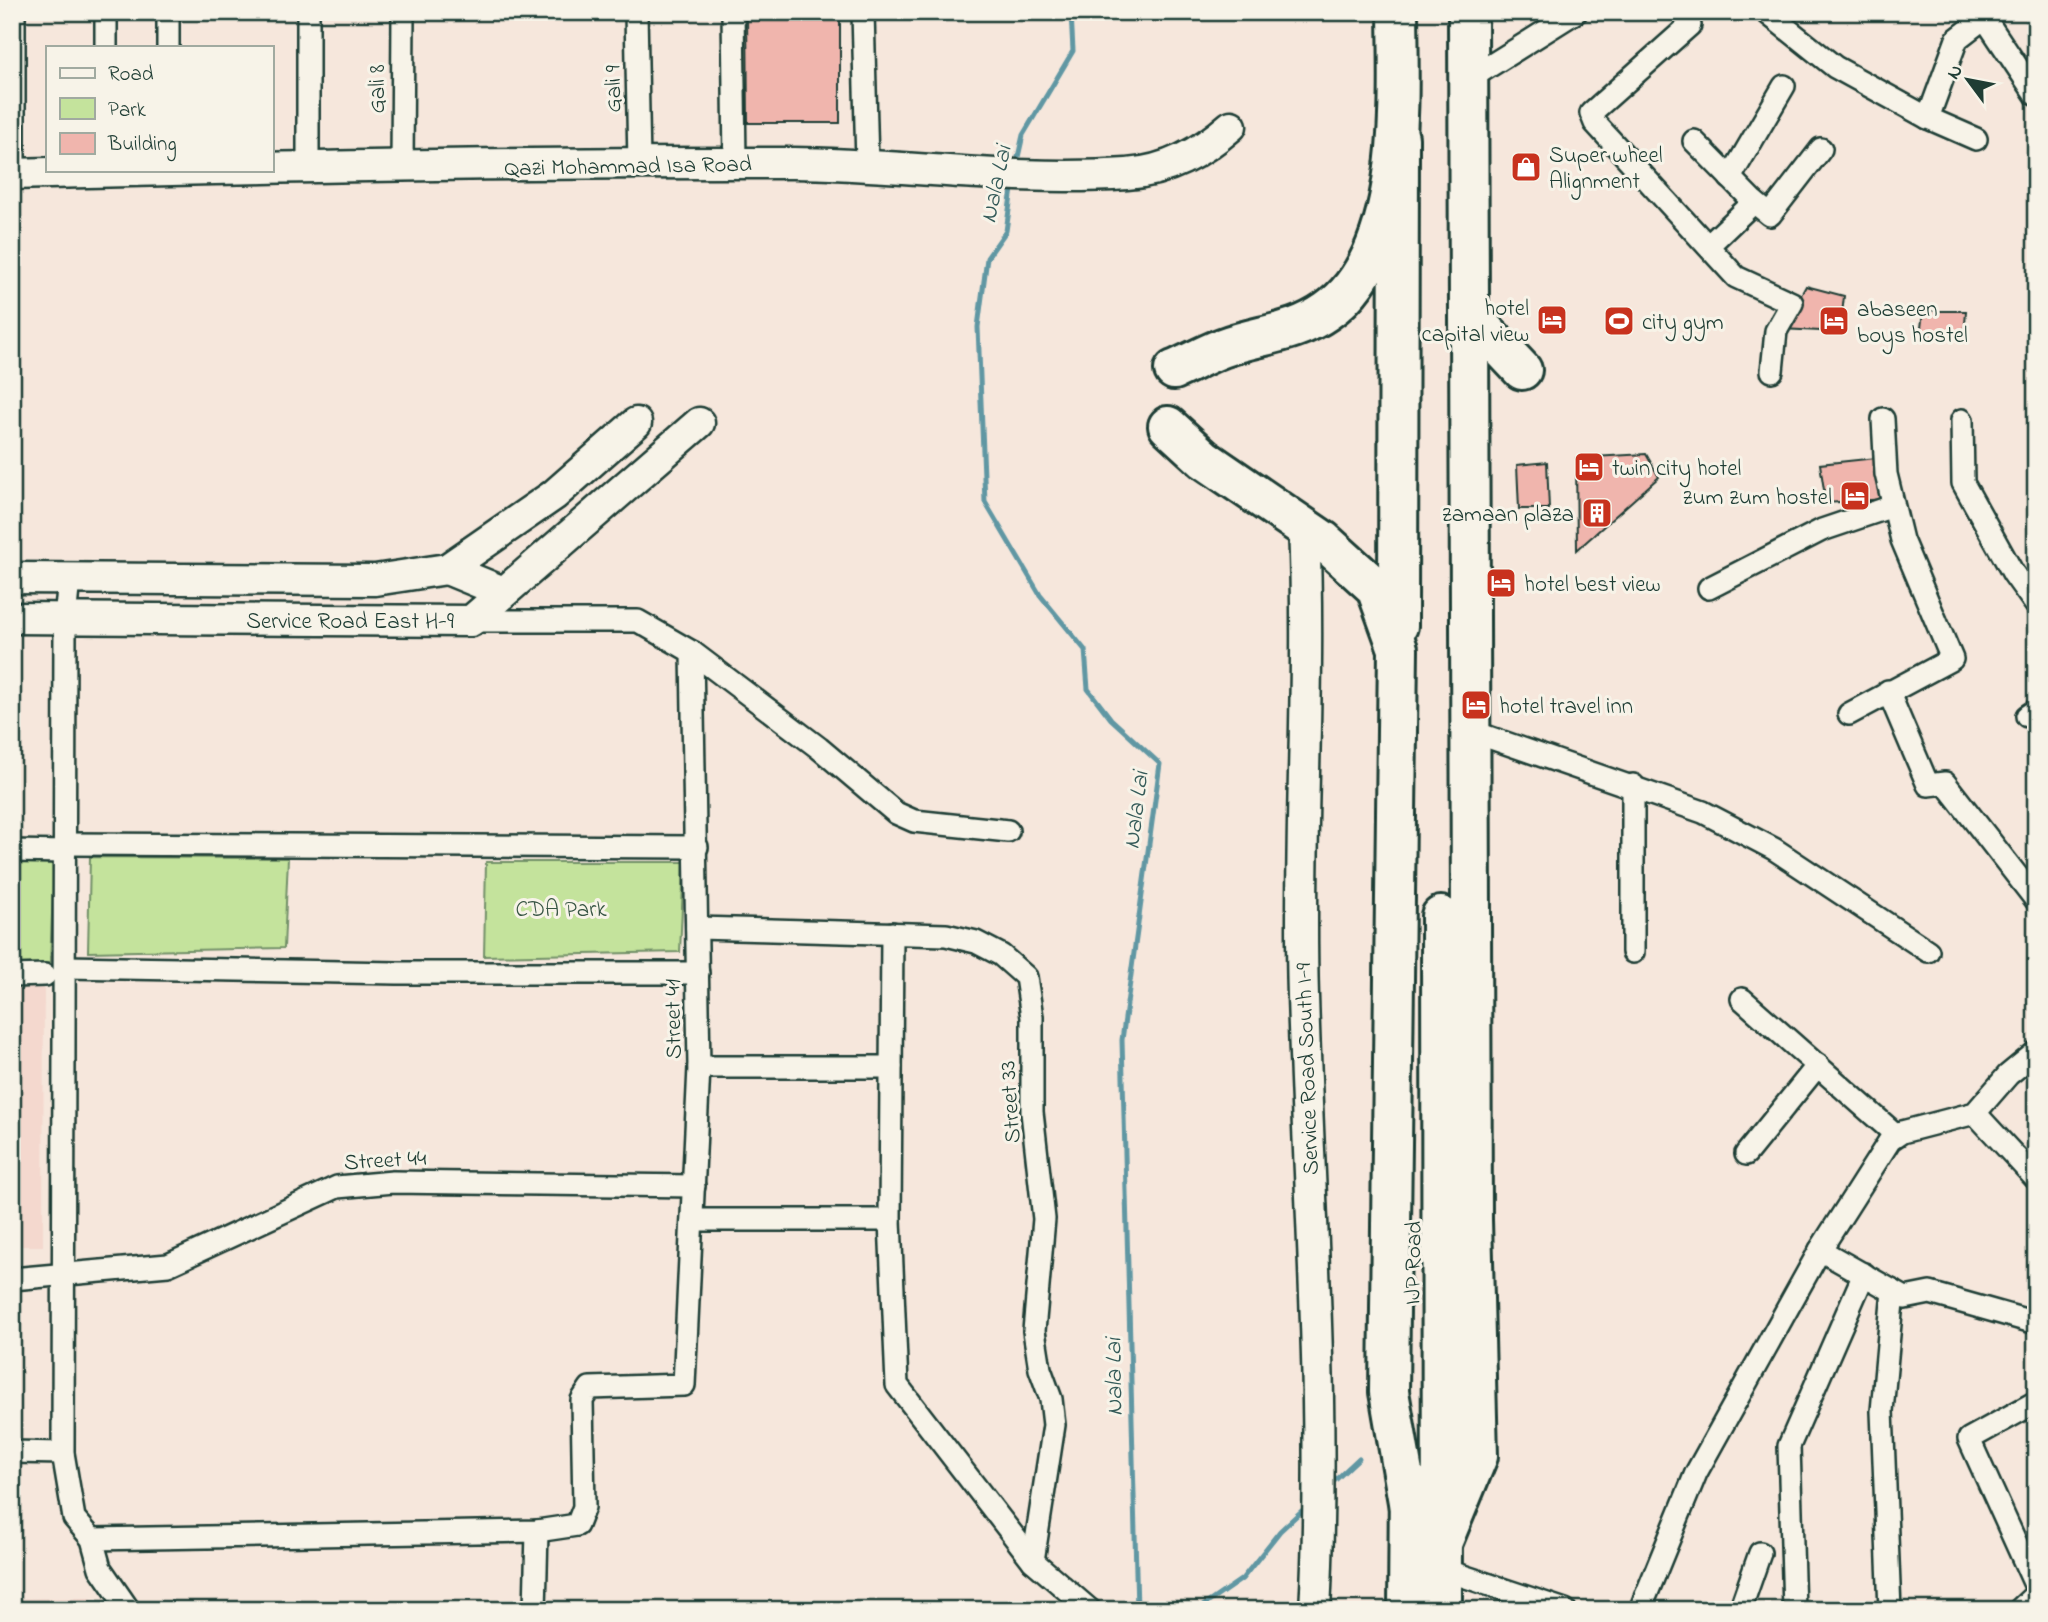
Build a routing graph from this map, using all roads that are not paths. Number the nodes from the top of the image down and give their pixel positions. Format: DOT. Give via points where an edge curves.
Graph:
graph roads {
  1 [pos="14,12"];
  2 [pos="106,12"];
  3 [pos="168,12"];
  4 [pos="307,12"];
  5 [pos="403,12"];
  6 [pos="636,12"];
  7 [pos="733,12"];
  8 [pos="863,12"];
  9 [pos="1398,12"];
  10 [pos="1468,12"];
  11 [pos="1576,12"];
  12 [pos="1766,12"];
  13 [pos="1979,16"];
  14 [pos="1690,25"];
  15 [pos="106,46"];
  16 [pos="168,46"];
  17 [pos="1469,79"];
  18 [pos="1784,86"];
  19 [pos="2036,95"];
  20 [pos="1928,118"];
  21 [pos="1231,126"];
  22 [pos="1399,138"];
  23 [pos="1976,139"];
  24 [pos="1694,141"];
  25 [pos="1821,149"];
  26 [pos="735,163"];
  27 [pos="639,164"];
  28 [pos="867,164"];
  29 [pos="402,167"];
  30 [pos="309,169"];
  31 [pos="273,170"];
  32 [pos="60,172"];
  33 [pos="13,174"];
  34 [pos="1730,178"];
  35 [pos="1754,202"];
  36 [pos="1708,246"];
  37 [pos="1469,314"];
  38 [pos="1174,370"];
  39 [pos="1522,370"];
  40 [pos="1772,370"];
  41 [pos="1883,419"];
  42 [pos="1962,419"];
  43 [pos="636,423"];
  44 [pos="699,424"];
  45 [pos="1168,426"];
  46 [pos="1893,506"];
  47 [pos="1304,528"];
  48 [pos="447,569"];
  49 [pos="12,578"];
  50 [pos="69,579"];
  51 [pos="1709,588"];
  52 [pos="503,592"];
  53 [pos="2036,605"];
  54 [pos="12,618"];
  55 [pos="65,619"];
  56 [pos="471,621"];
  57 [pos="1398,649"];
  58 [pos="692,652"];
  59 [pos="1888,691"];
  60 [pos="1849,714"];
  61 [pos="1471,731"];
  62 [pos="1633,785"];
  63 [pos="1008,831"];
  64 [pos="697,847"];
  65 [pos="65,848"];
  66 [pos="12,851"];
  67 [pos="2036,900"];
  68 [pos="697,928"];
  69 [pos="892,933"];
  70 [pos="1928,951"];
  71 [pos="1633,952"];
  72 [pos="65,967"];
  73 [pos="698,973"];
  74 [pos="45,975"];
  75 [pos="12,976"];
  76 [pos="1742,999"];
  77 [pos="2036,1052"];
  78 [pos="1818,1065"];
  79 [pos="699,1067"];
  80 [pos="891,1067"];
  81 [pos="1975,1113"];
  82 [pos="1895,1134"];
  83 [pos="1746,1154"];
  84 [pos="2036,1180"];
  85 [pos="694,1186"];
  86 [pos="693,1220"];
  87 [pos="890,1220"];
  88 [pos="1820,1250"];
  89 [pos="1864,1274"];
  90 [pos="65,1276"];
  91 [pos="12,1279"];
  92 [pos="1893,1291"];
  93 [pos="2036,1323"];
  94 [pos="2036,1402"];
  95 [pos="12,1452"];
  96 [pos="63,1453"];
  97 [pos="1409,1508"];
  98 [pos="537,1531"];
  99 [pos="92,1539"];
  100 [pos="1760,1553"];
  101 [pos="1443,1555"];
  102 [pos="1033,1561"];
  103 [pos="2036,1587"];
  104 [pos="2036,1594"];
  105 [pos="129,1610"];
  106 [pos="535,1610"];
  107 [pos="1090,1610"];
  108 [pos="1315,1610"];
  109 [pos="1408,1610"];
  110 [pos="1442,1610"];
  111 [pos="1565,1610"];
  112 [pos="1640,1610"];
  113 [pos="1740,1610"];
  114 [pos="1794,1610"];
  115 [pos="1890,1610"];
  116 [pos="2019,1610"];
  1 -- 33 [label="street"];
  2 -- 15 [label="street"];
  3 -- 16 [label="street"];
  4 -- 30 [label="street"];
  5 -- 29 [label="street, Gali 8"];
  6 -- 27 [label="street, Gali 9"];
  7 -- 26 [label="street"];
  8 -- 28 [label="street"];
  9 -- 22 [label="highway"];
  10 -- 17 [label="highway"];
  11 -- 17 [label="street"];
  12 -- 20 [label="street" via="1835,68"];
  13 -- 19 [label="street"];
  13 -- 20 [label="street" via="1957,39"];
  14 -- 36 [label="street" via="1591,113 1595,123"];
  17 -- 37 [label="highway"];
  18 -- 34 [label="street"];
  20 -- 23 [label="street"];
  21 -- 28 [label="street, Qazi Mohammad Isa Road" via="1201,152 1175,164 1129,174"];
  22 -- 38 [label="highway" via="1377,244 1361,278 1328,311 1288,332 1224,347"];
  22 -- 57 [label="highway"];
  24 -- 34 [label="street"];
  25 -- 35 [label="street" via="1770,215"];
  26 -- 27 [label="street, Qazi Mohammad Isa Road"];
  26 -- 28 [label="street, Qazi Mohammad Isa Road"];
  27 -- 29 [label="street, Qazi Mohammad Isa Road"];
  29 -- 30 [label="street, Qazi Mohammad Isa Road"];
  30 -- 31 [label="street, Qazi Mohammad Isa Road"];
  32 -- 33 [label="street, Qazi Mohammad Isa Road"];
  34 -- 35 [label="street"];
  35 -- 36 [label="street"];
  36 -- 40 [label="street" via="1736,277 1792,303 1776,331"];
  37 -- 39 [label="highway"];
  37 -- 61 [label="highway"];
  41 -- 46 [label="street"];
  42 -- 53 [label="street" via="1963,483"];
  43 -- 48 [label="street, Service Road East H-9" via="554,495"];
  44 -- 52 [label="street, Service Road East H-9"];
  45 -- 47 [label="highway" via="1204,459"];
  46 -- 51 [label="street" via="1822,530"];
  46 -- 59 [label="street" via="1902,540 1952,659"];
  47 -- 57 [label="highway" via="1376,588"];
  47 -- 108 [label="street, Service Road South I-9" via="1309,629 1303,993 1320,1438"];
  48 -- 50 [label="street, Service Road East H-9" via="375,580"];
  48 -- 52 [label="street"];
  49 -- 50 [label="street, Service Road East H-9"];
  50 -- 55 [label="street"];
  52 -- 56 [label="street, Service Road East H-9"];
  54 -- 55 [label="street, Service Road East H-9"];
  55 -- 56 [label="street, Service Road East H-9"];
  55 -- 65 [label="street"];
  56 -- 58 [label="street" via="638,621"];
  57 -- 97 [label="highway" via="1389,1392"];
  58 -- 63 [label="street" via="896,813 914,821"];
  58 -- 64 [label="street, Street 41"];
  59 -- 60 [label="street"];
  59 -- 67 [label="street" via="1928,785 1945,783"];
  61 -- 62 [label="street"];
  61 -- 101 [label="highway" via="1472,1220 1478,1456"];
  62 -- 70 [label="street" via="1703,812 1774,849"];
  62 -- 71 [label="street"];
  64 -- 65 [label="street"];
  64 -- 68 [label="street, Street 41"];
  65 -- 66 [label="street"];
  65 -- 72 [label="street"];
  68 -- 69 [label="street, Street 33"];
  68 -- 73 [label="street, Street 41"];
  69 -- 80 [label="street"];
  69 -- 102 [label="street, Street 33" via="946,935 976,942 1002,955 1026,977 1032,1017 1032,1112 1044,1219 1034,1331 1054,1425"];
  72 -- 73 [label="street" via="397,974"];
  72 -- 90 [label="street"];
  73 -- 79 [label="street, Street 41"];
  74 -- 75 [label="street"];
  76 -- 78 [label="street"];
  77 -- 81 [label="street" via="2008,1075"];
  78 -- 82 [label="street"];
  78 -- 83 [label="street"];
  79 -- 80 [label="street"];
  79 -- 85 [label="street, Street 41"];
  80 -- 87 [label="street"];
  81 -- 82 [label="street"];
  81 -- 84 [label="street"];
  82 -- 88 [label="street"];
  85 -- 86 [label="street, Street 41"];
  85 -- 90 [label="street, Street 44" via="393,1182 337,1187 168,1265"];
  86 -- 87 [label="street"];
  86 -- 98 [label="street, Street 41" via="684,1385 590,1388 582,1400 583,1516 577,1525"];
  87 -- 102 [label="street" via="897,1385"];
  88 -- 89 [label="street"];
  88 -- 112 [label="street" via="1696,1473"];
  89 -- 92 [label="street"];
  89 -- 114 [label="street" via="1789,1446"];
  90 -- 91 [label="street, Street 44"];
  90 -- 96 [label="street"];
  92 -- 93 [label="street" via="1905,1298 1930,1293"];
  92 -- 115 [label="street" via="1882,1411"];
  94 -- 103 [label="street" via="1969,1439"];
  95 -- 96 [label="street"];
  96 -- 99 [label="street" via="74,1518"];
  97 -- 101 [label="highway, IJP Road" via="1428,916"];
  97 -- 109 [label="highway, IJP Road"];
  98 -- 99 [label="street"];
  98 -- 106 [label="street"];
  99 -- 105 [label="street" via="100,1568"];
  100 -- 113 [label="street"];
  101 -- 110 [label="highway, IJP Road"];
  101 -- 111 [label="street"];
  102 -- 107 [label="street"];
  104 -- 116 [label="street"];
}
